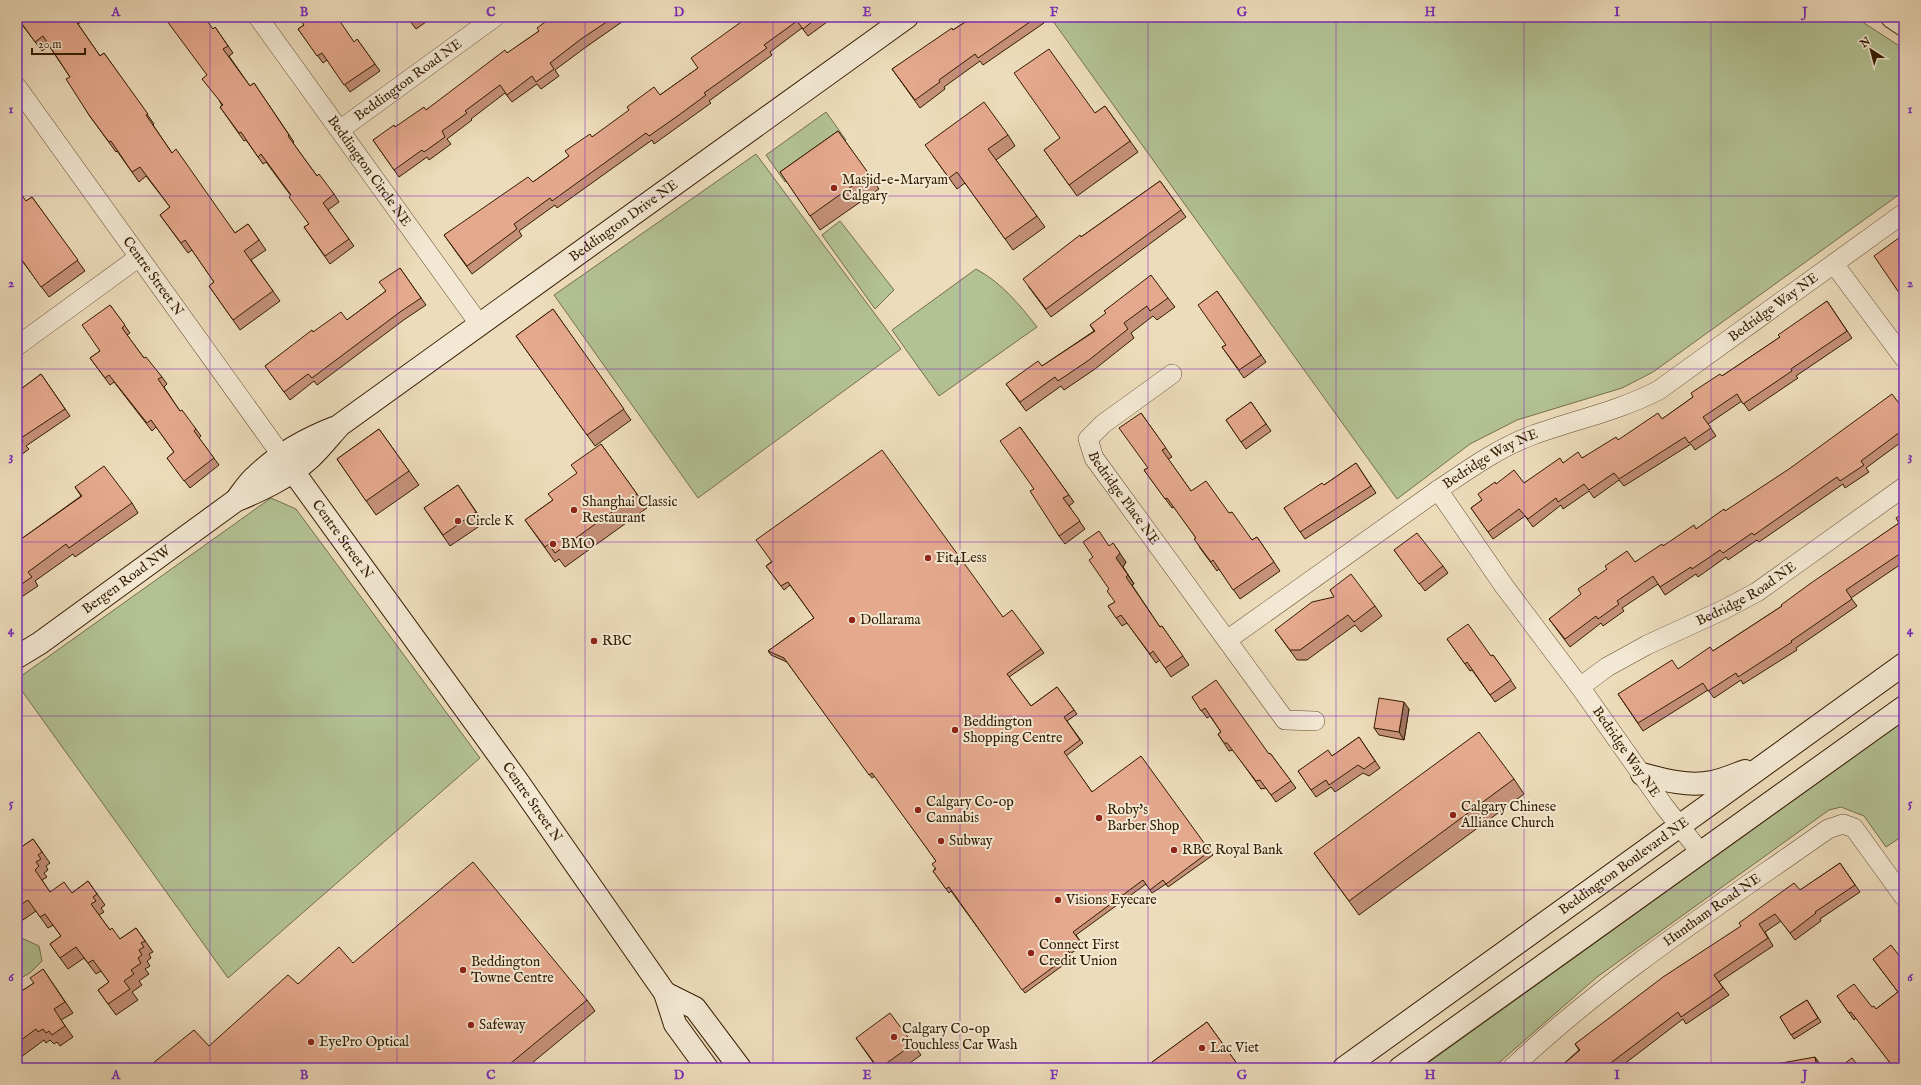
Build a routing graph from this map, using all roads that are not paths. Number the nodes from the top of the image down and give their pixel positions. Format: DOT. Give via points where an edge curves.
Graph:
graph roads {
  1 [pos="258,17"];
  2 [pos="495,17"];
  3 [pos="907,17"];
  4 [pos="1892,17"];
  5 [pos="1904,25"];
  6 [pos="17,87"];
  7 [pos="341,129"];
  8 [pos="1904,213"];
  9 [pos="139,257"];
  10 [pos="1834,264"];
  11 [pos="480,325"];
  12 [pos="17,346"];
  13 [pos="1904,358"];
  14 [pos="1172,374"];
  15 [pos="288,463"];
  16 [pos="1904,487"];
  17 [pos="1438,490"];
  18 [pos="1227,640"];
  19 [pos="17,657"];
  20 [pos="1904,664"];
  21 [pos="1580,687"];
  22 [pos="1904,707"];
  23 [pos="1315,721"];
  24 [pos="1765,764"];
  25 [pos="1642,774"];
  26 [pos="1680,826"];
  27 [pos="1700,852"];
  28 [pos="1904,897"];
  29 [pos="665,993"];
  30 [pos="707,1068"];
  31 [pos="740,1068"];
  32 [pos="1344,1068"];
  33 [pos="1400,1068"];
  34 [pos="1512,1068"];
  1 -- 7 [label="street, Beddington Circle NE"];
  2 -- 7 [label="street, Beddington Road NE"];
  3 -- 11 [label="street, Beddington Drive NE"];
  4 -- 5 [label="street"];
  6 -- 9 [label="street, Centre Street N"];
  7 -- 11 [label="street, Beddington Circle NE"];
  8 -- 10 [label="street, Bedridge Way NE"];
  9 -- 12 [label="street"];
  9 -- 15 [label="street, Centre Street N"];
  10 -- 13 [label="street"];
  10 -- 17 [label="street, Bedridge Way NE" via="1659,390 1640,400 1532,435 1500,449"];
  11 -- 15 [label="street, Beddington Drive NE" via="340,425 310,458"];
  14 -- 18 [label="street, Bedridge Place NE" via="1103,424 1088,439 1094,458"];
  15 -- 19 [label="street, Bergen Road NW" via="256,475 235,501"];
  15 -- 29 [label="street, Centre Street N" via="516,779"];
  16 -- 21 [label="street, Bedridge Road NE" via="1757,592 1646,644 1607,667"];
  17 -- 18 [label="street"];
  17 -- 21 [label="street, Bedridge Way NE" via="1504,586"];
  18 -- 23 [label="street, Bedridge Place NE" via="1285,720"];
  20 -- 24 [label="street, Beddington Boulevard NE"];
  21 -- 25 [label="street, Bedridge Way NE"];
  22 -- 27 [label="street"];
  24 -- 25 [label="street" via="1712,782 1696,784"];
  24 -- 26 [label="street, Beddington Boulevard NE"];
  25 -- 26 [label="street, Bedridge Way NE"];
  26 -- 27 [label="street, Bedridge Way NE"];
  26 -- 32 [label="street, Beddington Boulevard NE"];
  27 -- 33 [label="street"];
  28 -- 34 [label="street, Huntham Road NE" via="1854,828 1843,824 1828,829 1631,968 1548,1033"];
  29 -- 30 [label="street, Centre Street N" via="675,1024"];
  29 -- 31 [label="street, Centre Street N" via="695,1008"];
}
